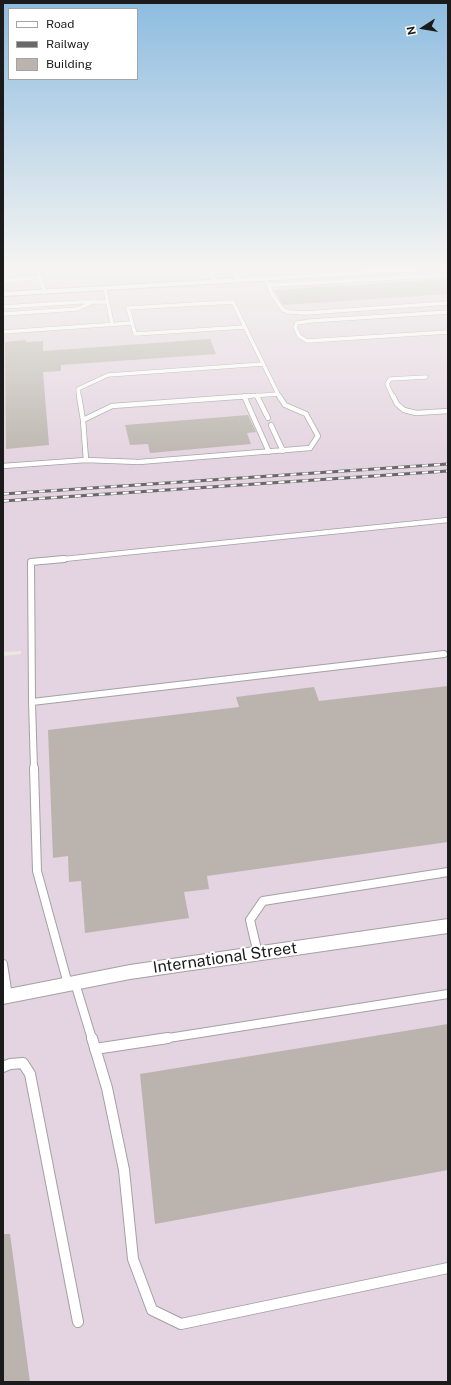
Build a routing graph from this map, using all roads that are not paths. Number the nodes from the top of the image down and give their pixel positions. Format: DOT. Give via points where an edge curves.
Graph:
graph roads {
  1 [pos="249,335"];
  2 [pos="299,335"];
  3 [pos="411,335"];
  4 [pos="263,364"];
  5 [pos="426,377"];
  6 [pos="278,394"];
  7 [pos="257,395"];
  8 [pos="244,396"];
  9 [pos="448,411"];
  10 [pos="268,418"];
  11 [pos="83,420"];
  12 [pos="271,425"];
  13 [pos="283,451"];
  14 [pos="269,452"];
  15 [pos="86,460"];
  16 [pos="3,466"];
  17 [pos="448,520"];
  18 [pos="444,654"];
  19 [pos="32,702"];
  20 [pos="448,872"];
  21 [pos="448,926"];
  22 [pos="258,954"];
  23 [pos="3,964"];
  24 [pos="71,984"];
  25 [pos="448,994"];
  26 [pos="6,997"];
  27 [pos="95,1050"];
  28 [pos="3,1067"];
  29 [pos="448,1268"];
  30 [pos="78,1322"];
  1 -- 4 [label="lane"];
  2 -- 3 [label="lane" via="307,341 320,341"];
  4 -- 6 [label="lane"];
  4 -- 11 [label="lane" via="108,375 78,389"];
  5 -- 9 [label="lane" via="390,380 387,384 397,404 404,410 416,413"];
  6 -- 7 [label="lane"];
  6 -- 13 [label="lane" via="285,406 306,414 318,436 310,448"];
  7 -- 8 [label="lane"];
  7 -- 10 [label="lane"];
  8 -- 11 [label="lane" via="112,406"];
  8 -- 14 [label="lane"];
  11 -- 15 [label="lane"];
  12 -- 13 [label="lane"];
  13 -- 14 [label="lane"];
  14 -- 15 [label="lane" via="139,462"];
  15 -- 16 [label="lane"];
  17 -- 19 [label="lane" via="31,562"];
  18 -- 19 [label="lane"];
  19 -- 24 [label="lane" via="37,871"];
  20 -- 22 [label="lane" via="263,901 250,920"];
  21 -- 22 [label="street, International Street"];
  22 -- 24 [label="street, International Street" via="130,972"];
  23 -- 26 [label="lane"];
  24 -- 26 [label="street, International Street"];
  24 -- 27 [label="lane"];
  25 -- 27 [label="lane"];
  27 -- 29 [label="lane" via="107,1088 124,1170 133,1259 152,1310 180,1324"];
  28 -- 30 [label="lane" via="23,1063 30,1074"];
}
